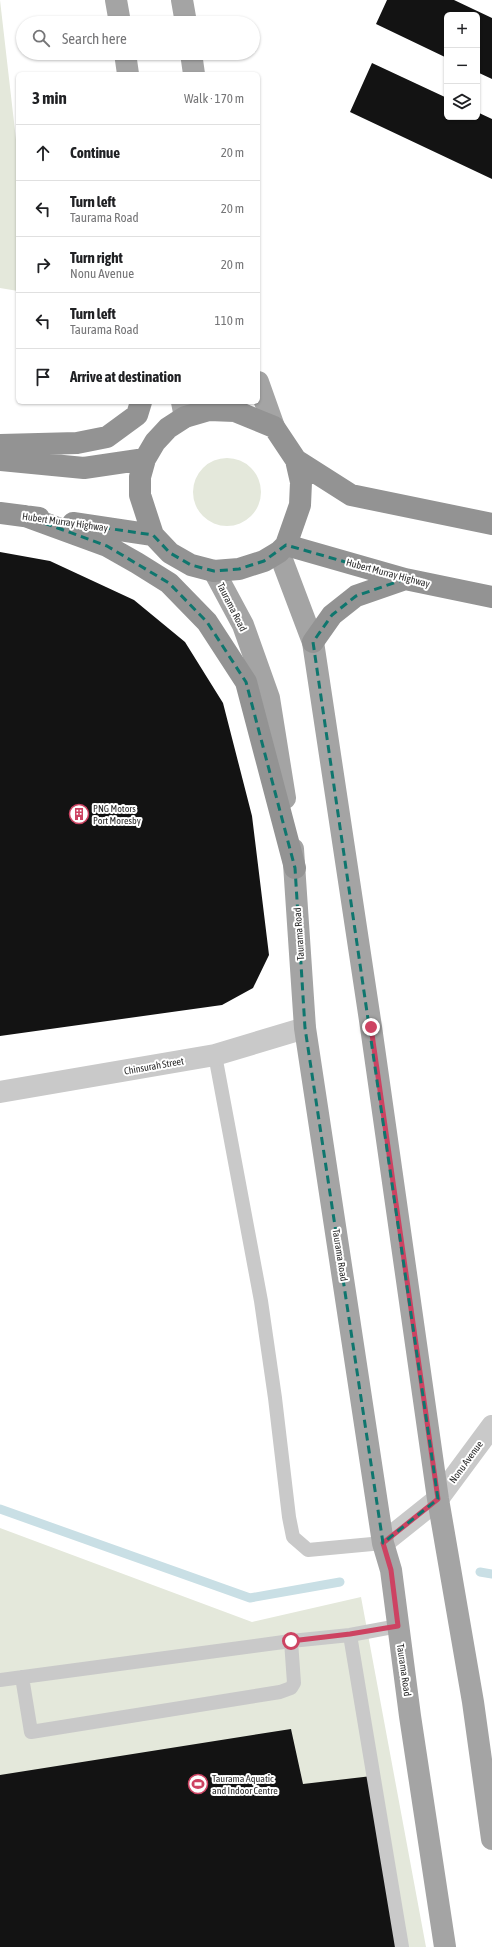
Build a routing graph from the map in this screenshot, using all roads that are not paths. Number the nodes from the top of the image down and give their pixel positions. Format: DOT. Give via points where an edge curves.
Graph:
graph roads {
  1 [pos="116,0"];
  2 [pos="182,0"];
  3 [pos="119,16"];
  4 [pos="185,16"];
  5 [pos="126,60"];
  6 [pos="192,60"];
  7 [pos="128,72"];
  8 [pos="194,72"];
  9 [pos="260,388"];
  10 [pos="140,404"];
  11 [pos="184,410"];
  12 [pos="274,427"];
  13 [pos="0,445"];
  14 [pos="0,460"];
  15 [pos="145,460"];
  16 [pos="296,460"];
  17 [pos="0,512"];
  18 [pos="25,516"];
  19 [pos="492,524"];
  20 [pos="153,535"];
  21 [pos="282,548"];
  22 [pos="214,571"];
  23 [pos="405,579"];
  24 [pos="492,597"];
  25 [pos="313,642"];
  26 [pos="295,868"];
  27 [pos="306,1028"];
  28 [pos="215,1055"];
  29 [pos="0,1092"];
  30 [pos="492,1426"];
  31 [pos="438,1499"];
  32 [pos="383,1543"];
  33 [pos="398,1626"];
  34 [pos="350,1634"];
  35 [pos="291,1641"];
  36 [pos="22,1677"];
  37 [pos="0,1680"];
  38 [pos="492,1840"];
  39 [pos="402,1947"];
  40 [pos="446,1947"];
  1 -- 3 [label="main road"];
  2 -- 4 [label="main road"];
  5 -- 7 [label="main road"];
  6 -- 8 [label="main road"];
  9 -- 12 [label="main road"];
  10 -- 13 [label="highway" via="137,415 107,438 77,443"];
  11 -- 12 [label="highway" via="235,411"];
  11 -- 15 [label="highway" via="155,442"];
  12 -- 16 [label="highway"];
  14 -- 15 [label="highway" via="84,468"];
  15 -- 20 [label="highway" via="140,477 140,495"];
  16 -- 19 [label="highway" via="351,495"];
  16 -- 21 [label="highway" via="301,482 300,505"];
  17 -- 18 [label="highway, Hubert Murray Highway"];
  18 -- 20 [label="highway, Hubert Murray Highway"];
  18 -- 26 [label="highway" via="107,546 137,563 169,583 207,622 246,682"];
  20 -- 22 [label="highway" via="170,553 190,565"];
  21 -- 22 [label="highway" via="264,561 239,569"];
  21 -- 23 [label="highway, Hubert Murray Highway"];
  21 -- 25 [label="main road"];
  22 -- 26 [label="main road, Taurama Road" via="243,625 269,698"];
  23 -- 24 [label="highway, Hubert Murray Highway"];
  23 -- 25 [label="highway" via="356,596 332,615"];
  25 -- 31 [label="main road"];
  26 -- 27 [label="main road, Taurama Road"];
  27 -- 28 [label="street, Chinsurah Street"];
  27 -- 32 [label="main road, Taurama Road"];
  28 -- 29 [label="street, Chinsurah Street"];
  28 -- 32 [label="lane" via="261,1301 293,1537 308,1550"];
  30 -- 31 [label="street, Nonu Avenue"];
  31 -- 32 [label="street, Nonu Avenue"];
  31 -- 38 [label="main road" via="473,1702"];
  32 -- 33 [label="main road, Taurama Road" via="391,1570"];
  33 -- 34 [label="lane"];
  33 -- 40 [label="main road, Taurama Road"];
  34 -- 35 [label="lane"];
  34 -- 39 [label="lane"];
  35 -- 36 [label="lane"];
  35 -- 36 [label="lane" via="294,1683 290,1688 280,1692 31,1732"];
  36 -- 37 [label="lane"];
}
